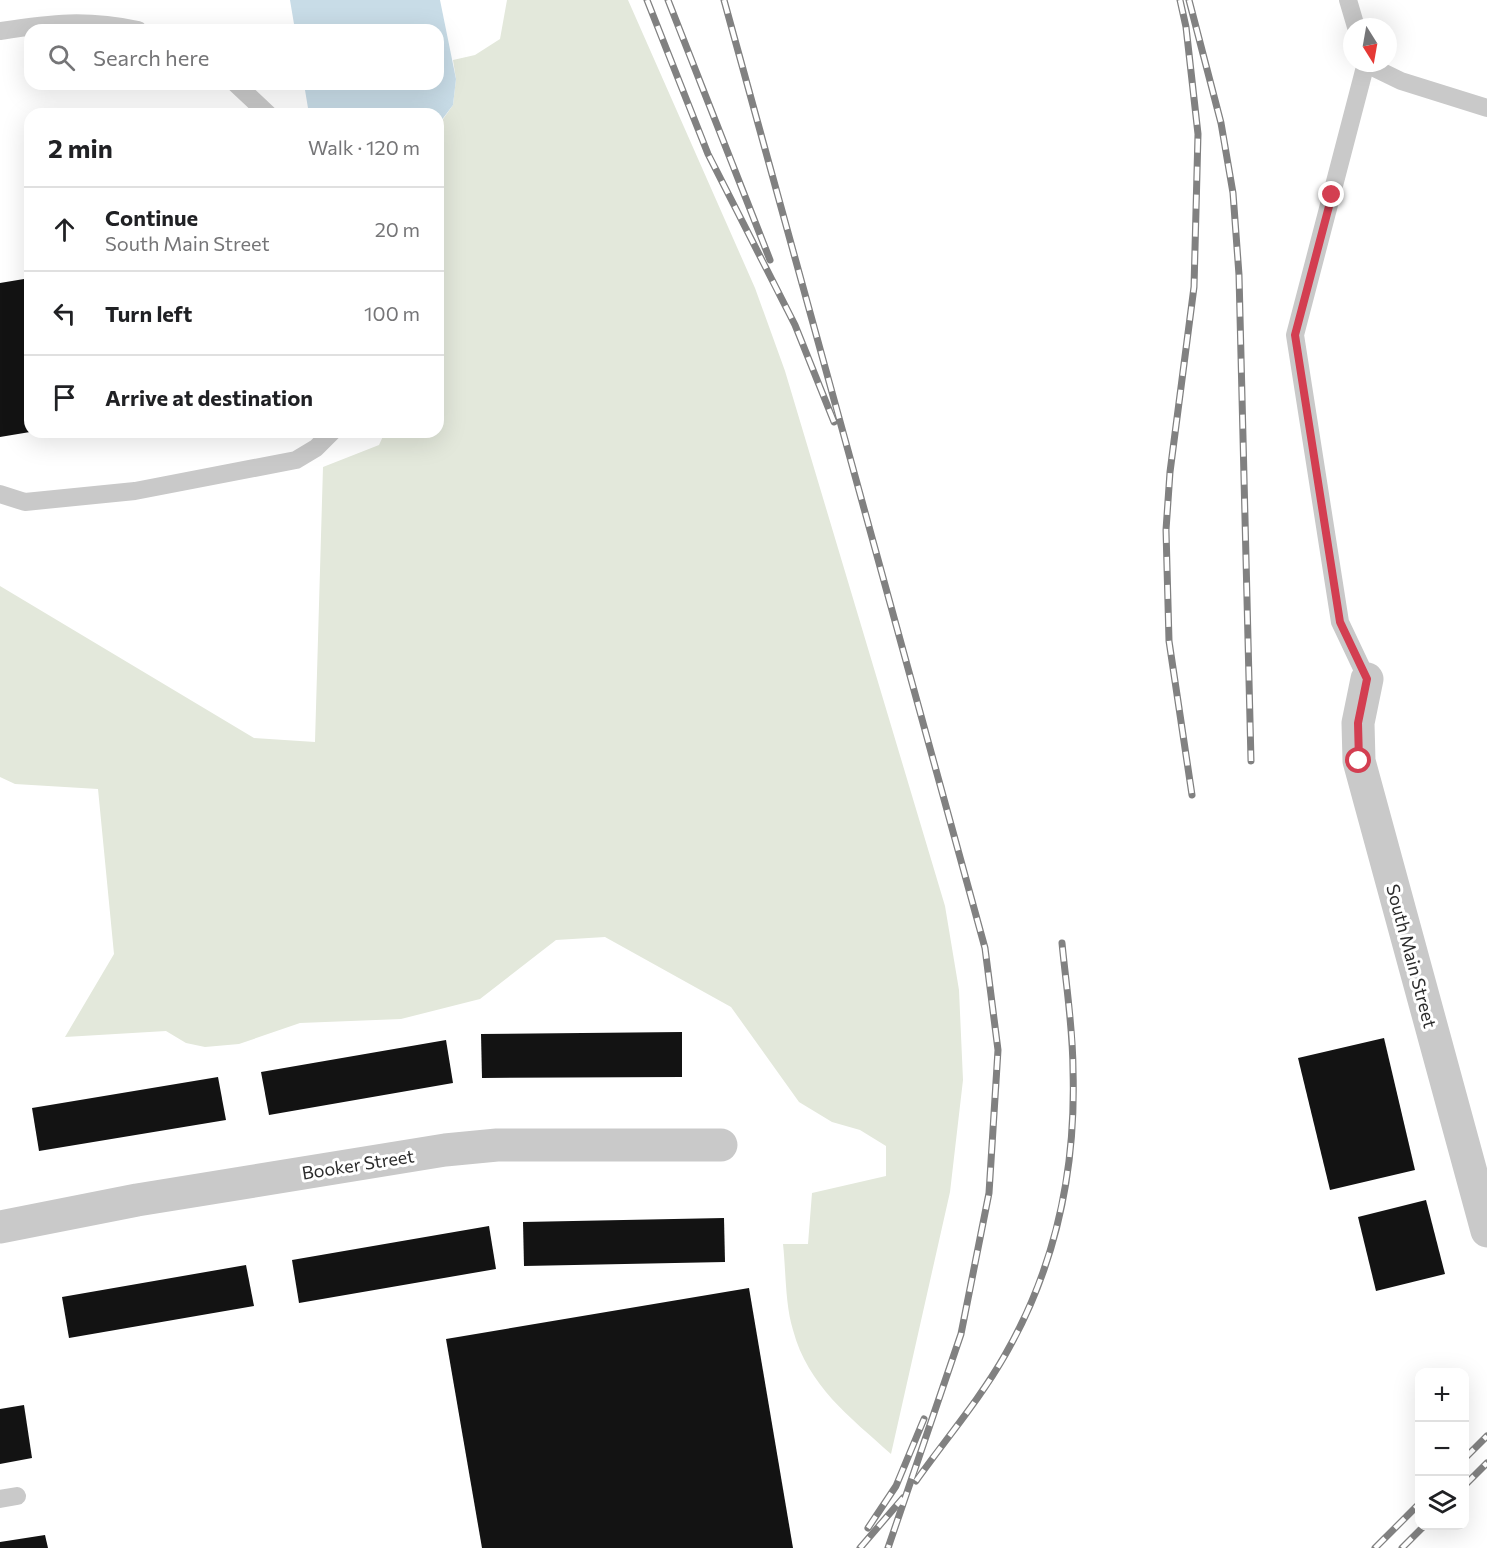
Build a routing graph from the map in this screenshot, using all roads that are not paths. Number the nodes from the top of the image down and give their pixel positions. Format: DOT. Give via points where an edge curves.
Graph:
graph roads {
  1 [pos="1348,0"];
  2 [pos="1353,18"];
  3 [pos="47,24"];
  4 [pos="109,24"];
  5 [pos="24,27"];
  6 [pos="0,31"];
  7 [pos="1364,72"];
  8 [pos="1384,72"];
  9 [pos="242,90"];
  10 [pos="262,108"];
  11 [pos="1487,108"];
  12 [pos="326,438"];
  13 [pos="0,494"];
  14 [pos="1367,679"];
  15 [pos="721,1145"];
  16 [pos="1481,1192"];
  17 [pos="0,1227"];
  18 [pos="1487,1231"];
  1 -- 2 [label="lane"];
  3 -- 4 [label="lane"];
  5 -- 6 [label="lane"];
  7 -- 14 [label="lane" via="1295,335 1340,622"];
  8 -- 11 [label="lane"];
  9 -- 10 [label="lane"];
  12 -- 13 [label="lane" via="296,460 146,488 25,502"];
  14 -- 16 [label="street, South Main Street" via="1358,723 1359,761"];
  15 -- 17 [label="street, Booker Street" via="497,1145 446,1150 136,1200"];
  16 -- 18 [label="street, South Main Street"];
}
